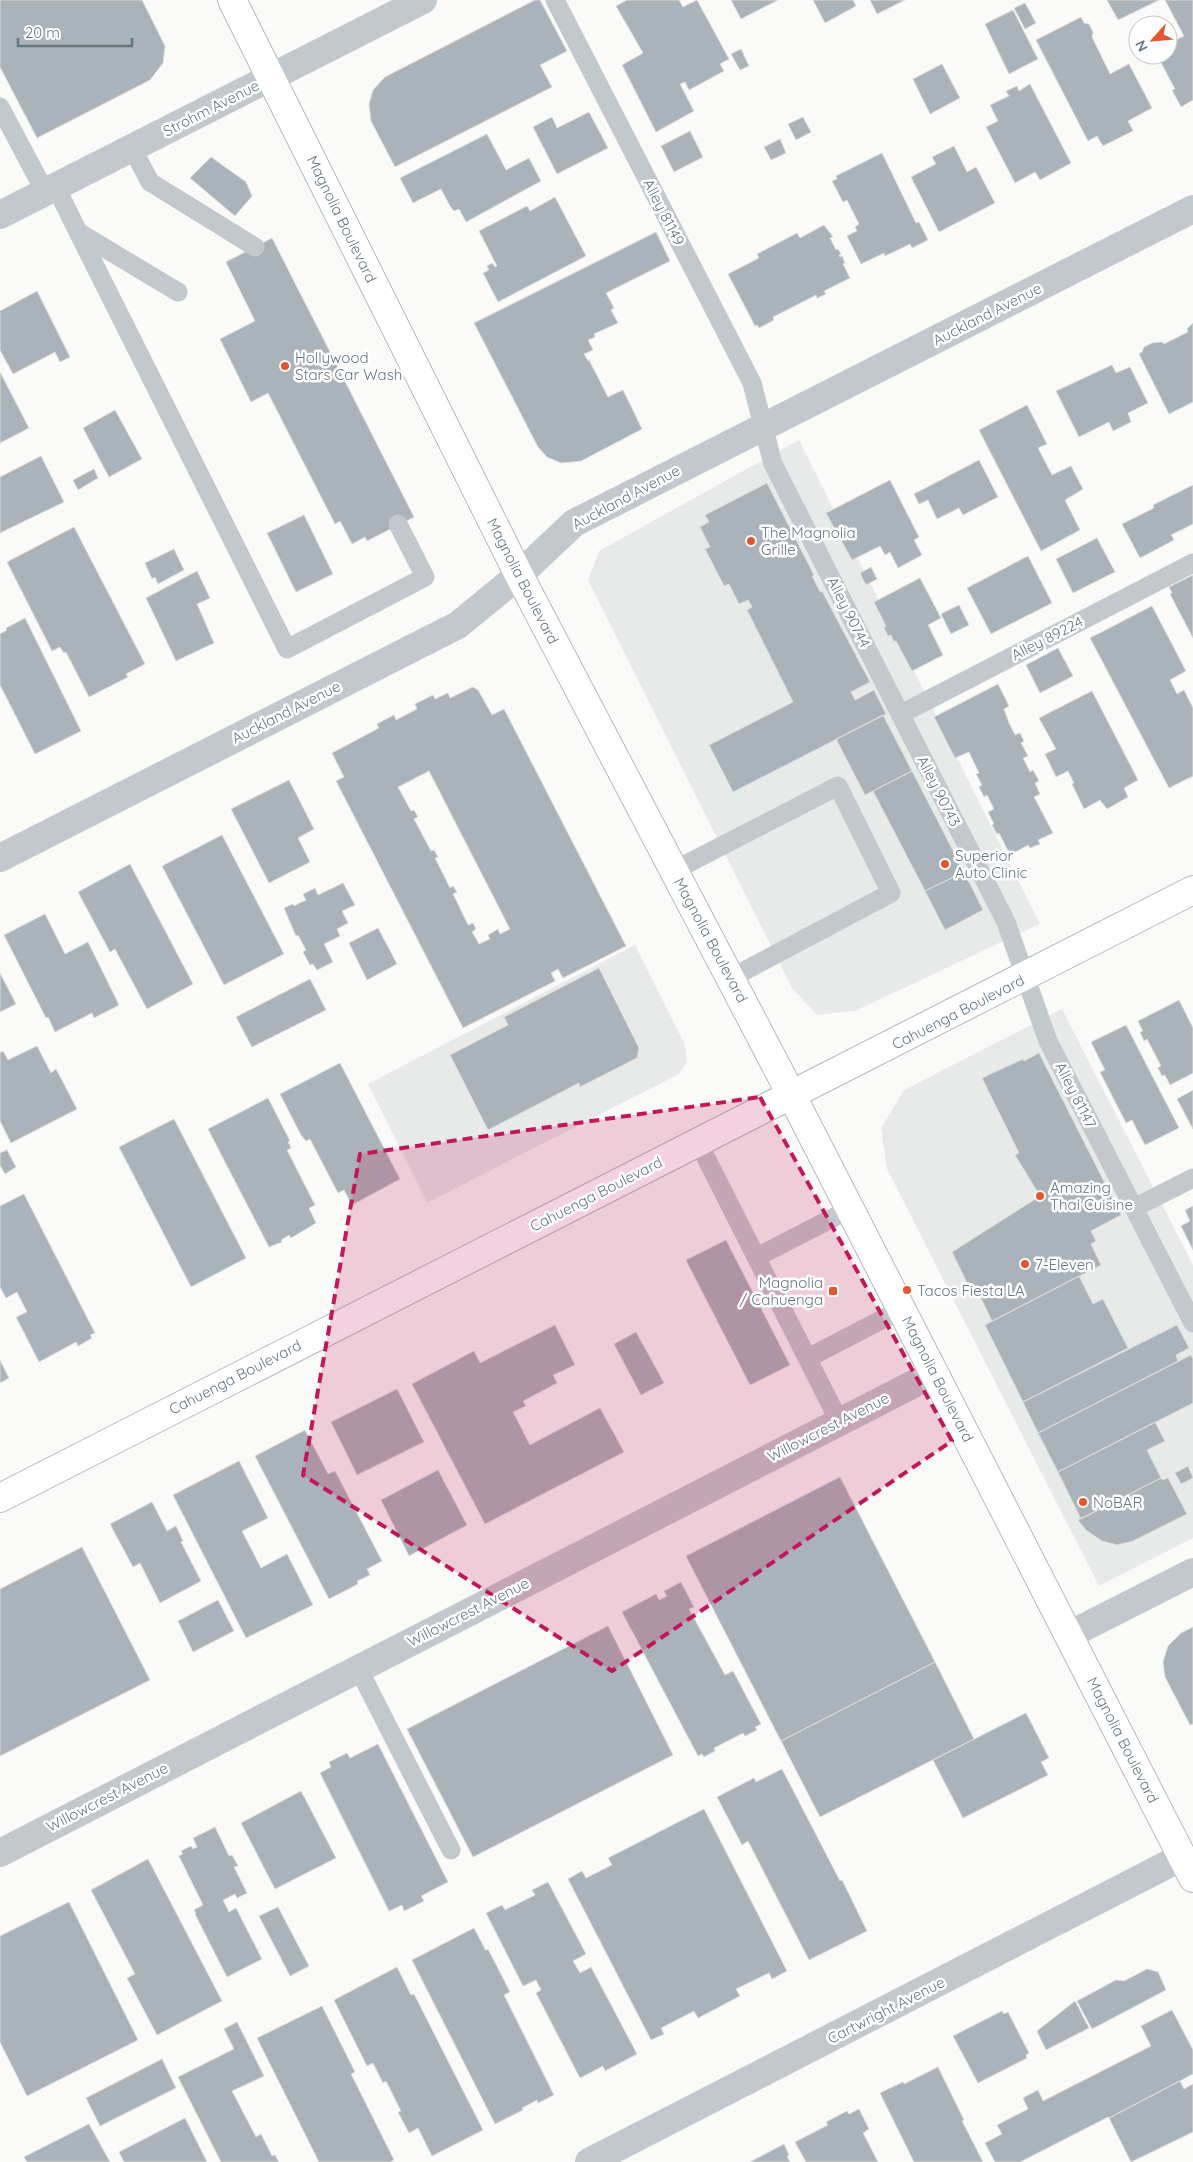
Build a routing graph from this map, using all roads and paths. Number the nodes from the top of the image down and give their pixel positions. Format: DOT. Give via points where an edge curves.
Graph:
graph roads {
  1 [pos="232,0"];
  2 [pos="423,0"];
  3 [pos="556,0"];
  4 [pos="271,77"];
  5 [pos="0,107"];
  6 [pos="132,148"];
  7 [pos="50,190"];
  8 [pos="1193,209"];
  9 [pos="0,215"];
  10 [pos="78,232"];
  11 [pos="254,247"];
  12 [pos="178,292"];
  13 [pos="764,427"];
  14 [pos="398,524"];
  15 [pos="1193,563"];
  16 [pos="519,575"];
  17 [pos="901,714"];
  18 [pos="0,858"];
  19 [pos="674,870"];
  20 [pos="1193,890"];
  21 [pos="1026,977"];
  22 [pos="731,978"];
  23 [pos="792,1096"];
  24 [pos="698,1142"];
  25 [pos="1193,1178"];
  26 [pos="850,1208"];
  27 [pos="1134,1208"];
  28 [pos="757,1258"];
  29 [pos="902,1309"];
  30 [pos="1193,1323"];
  31 [pos="808,1358"];
  32 [pos="936,1372"];
  33 [pos="839,1421"];
  34 [pos="0,1498"];
  35 [pos="1193,1572"];
  36 [pos="1069,1635"];
  37 [pos="358,1668"];
  38 [pos="451,1850"];
  39 [pos="0,1852"];
  40 [pos="1188,1867"];
  41 [pos="590,2162"];
  1 -- 4 [label="main road, Magnolia Boulevard"];
  2 -- 4 [label="street, Strohm Avenue"];
  3 -- 13 [label="lane, Alley 81149" via="752,383"];
  4 -- 6 [label="street, Strohm Avenue"];
  4 -- 16 [label="main road, Magnolia Boulevard"];
  5 -- 7 [label="lane"];
  6 -- 7 [label="street, Strohm Avenue"];
  6 -- 11 [label="lane" via="150,182"];
  7 -- 9 [label="street, Strohm Avenue"];
  7 -- 10 [label="lane"];
  8 -- 13 [label="street, Auckland Avenue"];
  10 -- 12 [label="lane"];
  10 -- 14 [label="lane" via="287,649 425,577"];
  13 -- 16 [label="street, Auckland Avenue" via="574,523"];
  13 -- 17 [label="lane, Alley 90744" via="773,464"];
  15 -- 17 [label="lane, Alley 89224"];
  16 -- 18 [label="street, Auckland Avenue" via="458,625"];
  16 -- 19 [label="main road, Magnolia Boulevard"];
  17 -- 21 [label="lane, Alley 90743" via="1006,922"];
  19 -- 22 [label="main road, Magnolia Boulevard"];
  19 -- 22 [label="lane" via="838,786 892,893"];
  20 -- 21 [label="main road, Cahuenga Boulevard"];
  21 -- 23 [label="main road, Cahuenga Boulevard"];
  21 -- 27 [label="lane, Alley 81147" via="1048,1042"];
  22 -- 23 [label="main road, Magnolia Boulevard"];
  23 -- 24 [label="main road, Cahuenga Boulevard"];
  23 -- 26 [label="main road, Magnolia Boulevard"];
  24 -- 28 [label="lane"];
  24 -- 34 [label="main road, Cahuenga Boulevard"];
  25 -- 27 [label="lane"];
  26 -- 28 [label="lane"];
  26 -- 29 [label="main road, Magnolia Boulevard"];
  27 -- 30 [label="lane, Alley 81147"];
  28 -- 31 [label="lane"];
  29 -- 31 [label="lane"];
  29 -- 32 [label="main road, Magnolia Boulevard"];
  31 -- 33 [label="lane"];
  32 -- 33 [label="street, Willowcrest Avenue"];
  32 -- 36 [label="main road, Magnolia Boulevard"];
  33 -- 37 [label="street, Willowcrest Avenue"];
  35 -- 36 [label="street"];
  36 -- 40 [label="main road, Magnolia Boulevard"];
  37 -- 38 [label="lane"];
  37 -- 39 [label="street, Willowcrest Avenue"];
  40 -- 41 [label="street, Cartwright Avenue"];
}
